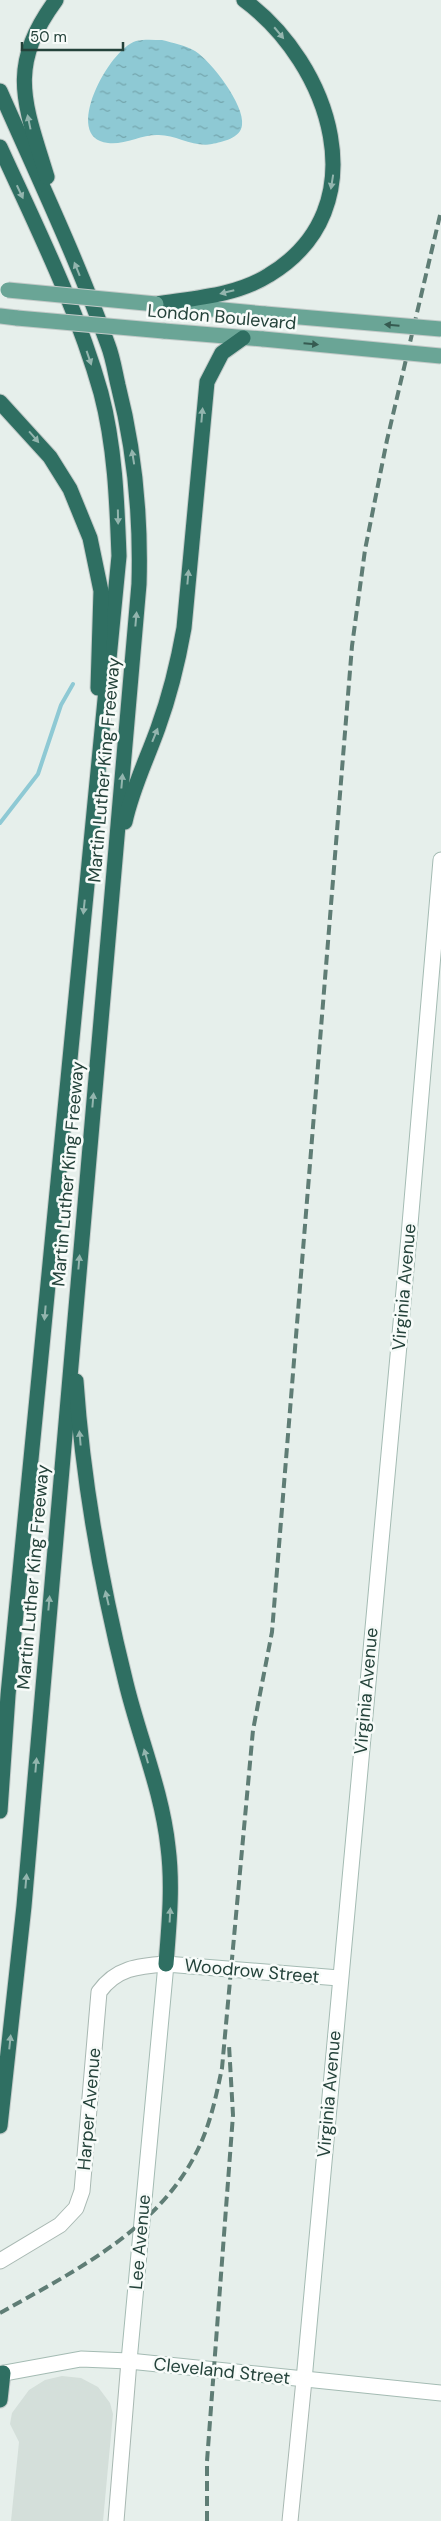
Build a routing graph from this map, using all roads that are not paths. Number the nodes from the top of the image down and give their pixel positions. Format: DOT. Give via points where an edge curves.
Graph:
graph roads {
  1 [pos="56,0"];
  2 [pos="244,0"];
  3 [pos="0,91"];
  4 [pos="0,147"];
  5 [pos="64,236"];
  6 [pos="3,289"];
  7 [pos="156,304"];
  8 [pos="0,316"];
  9 [pos="441,329"];
  10 [pos="242,338"];
  11 [pos="441,356"];
  12 [pos="0,402"];
  13 [pos="99,754"];
  14 [pos="441,860"];
  15 [pos="112,882"];
  16 [pos="73,1328"];
  17 [pos="8,1695"];
  18 [pos="0,1730"];
  19 [pos="0,1811"];
  20 [pos="166,1964"];
  21 [pos="339,1978"];
  22 [pos="0,2126"];
  23 [pos="0,2261"];
  24 [pos="129,2361"];
  25 [pos="2,2373"];
  26 [pos="304,2380"];
  27 [pos="441,2393"];
  28 [pos="0,2400"];
  29 [pos="116,2521"];
  30 [pos="290,2521"];
  5 -- 1 [label="highway, one-way" via="31,129 24,95 27,52 34,33"];
  2 -- 7 [label="highway, one-way" via="287,42 324,109 334,149 331,190 325,210 304,245 270,275 239,289"];
  3 -- 5 [label="highway"];
  4 -- 13 [label="highway, Martin Luther King Freeway, one-way" via="74,312 101,394 108,427 119,556"];
  15 -- 5 [label="highway, Martin Luther King Freeway, one-way" via="139,584 138,488 109,346"];
  6 -- 7 [label="main road, London Boulevard, bridge"];
  9 -- 7 [label="main road, London Boulevard, one-way, bridge"];
  8 -- 10 [label="main road, London Boulevard, bridge"];
  10 -- 11 [label="main road, London Boulevard, one-way, bridge"];
  15 -- 10 [label="highway, one-way" via="126,816 178,664 207,382 222,353"];
  12 -- 13 [label="highway, one-way" via="50,457 70,489 94,550 102,596 97,676"];
  13 -- 17 [label="highway, Martin Luther King Freeway, one-way"];
  14 -- 21 [label="street, Virginia Avenue"];
  16 -- 15 [label="highway, Martin Luther King Freeway, one-way"];
  20 -- 16 [label="highway, one-way" via="171,1877 168,1845 160,1804 126,1684 92,1533 80,1439"];
  22 -- 16 [label="highway, Martin Luther King Freeway, one-way" via="24,1906"];
  17 -- 18 [label="highway"];
  17 -- 19 [label="highway, Martin Luther King Freeway"];
  20 -- 21 [label="street, Woodrow Street"];
  20 -- 23 [label="street, Harper Avenue" via="120,1972 108,1980 100,1992 82,2191 76,2208 60,2225"];
  20 -- 24 [label="street, Lee Avenue"];
  21 -- 26 [label="street, Virginia Avenue"];
  24 -- 25 [label="street, Cleveland Street" via="81,2359"];
  24 -- 26 [label="street, Cleveland Street"];
  24 -- 29 [label="street, Lee Avenue"];
  25 -- 28 [label="highway"];
  26 -- 27 [label="street, Cleveland Street"];
  26 -- 30 [label="street, Virginia Avenue"];
}
